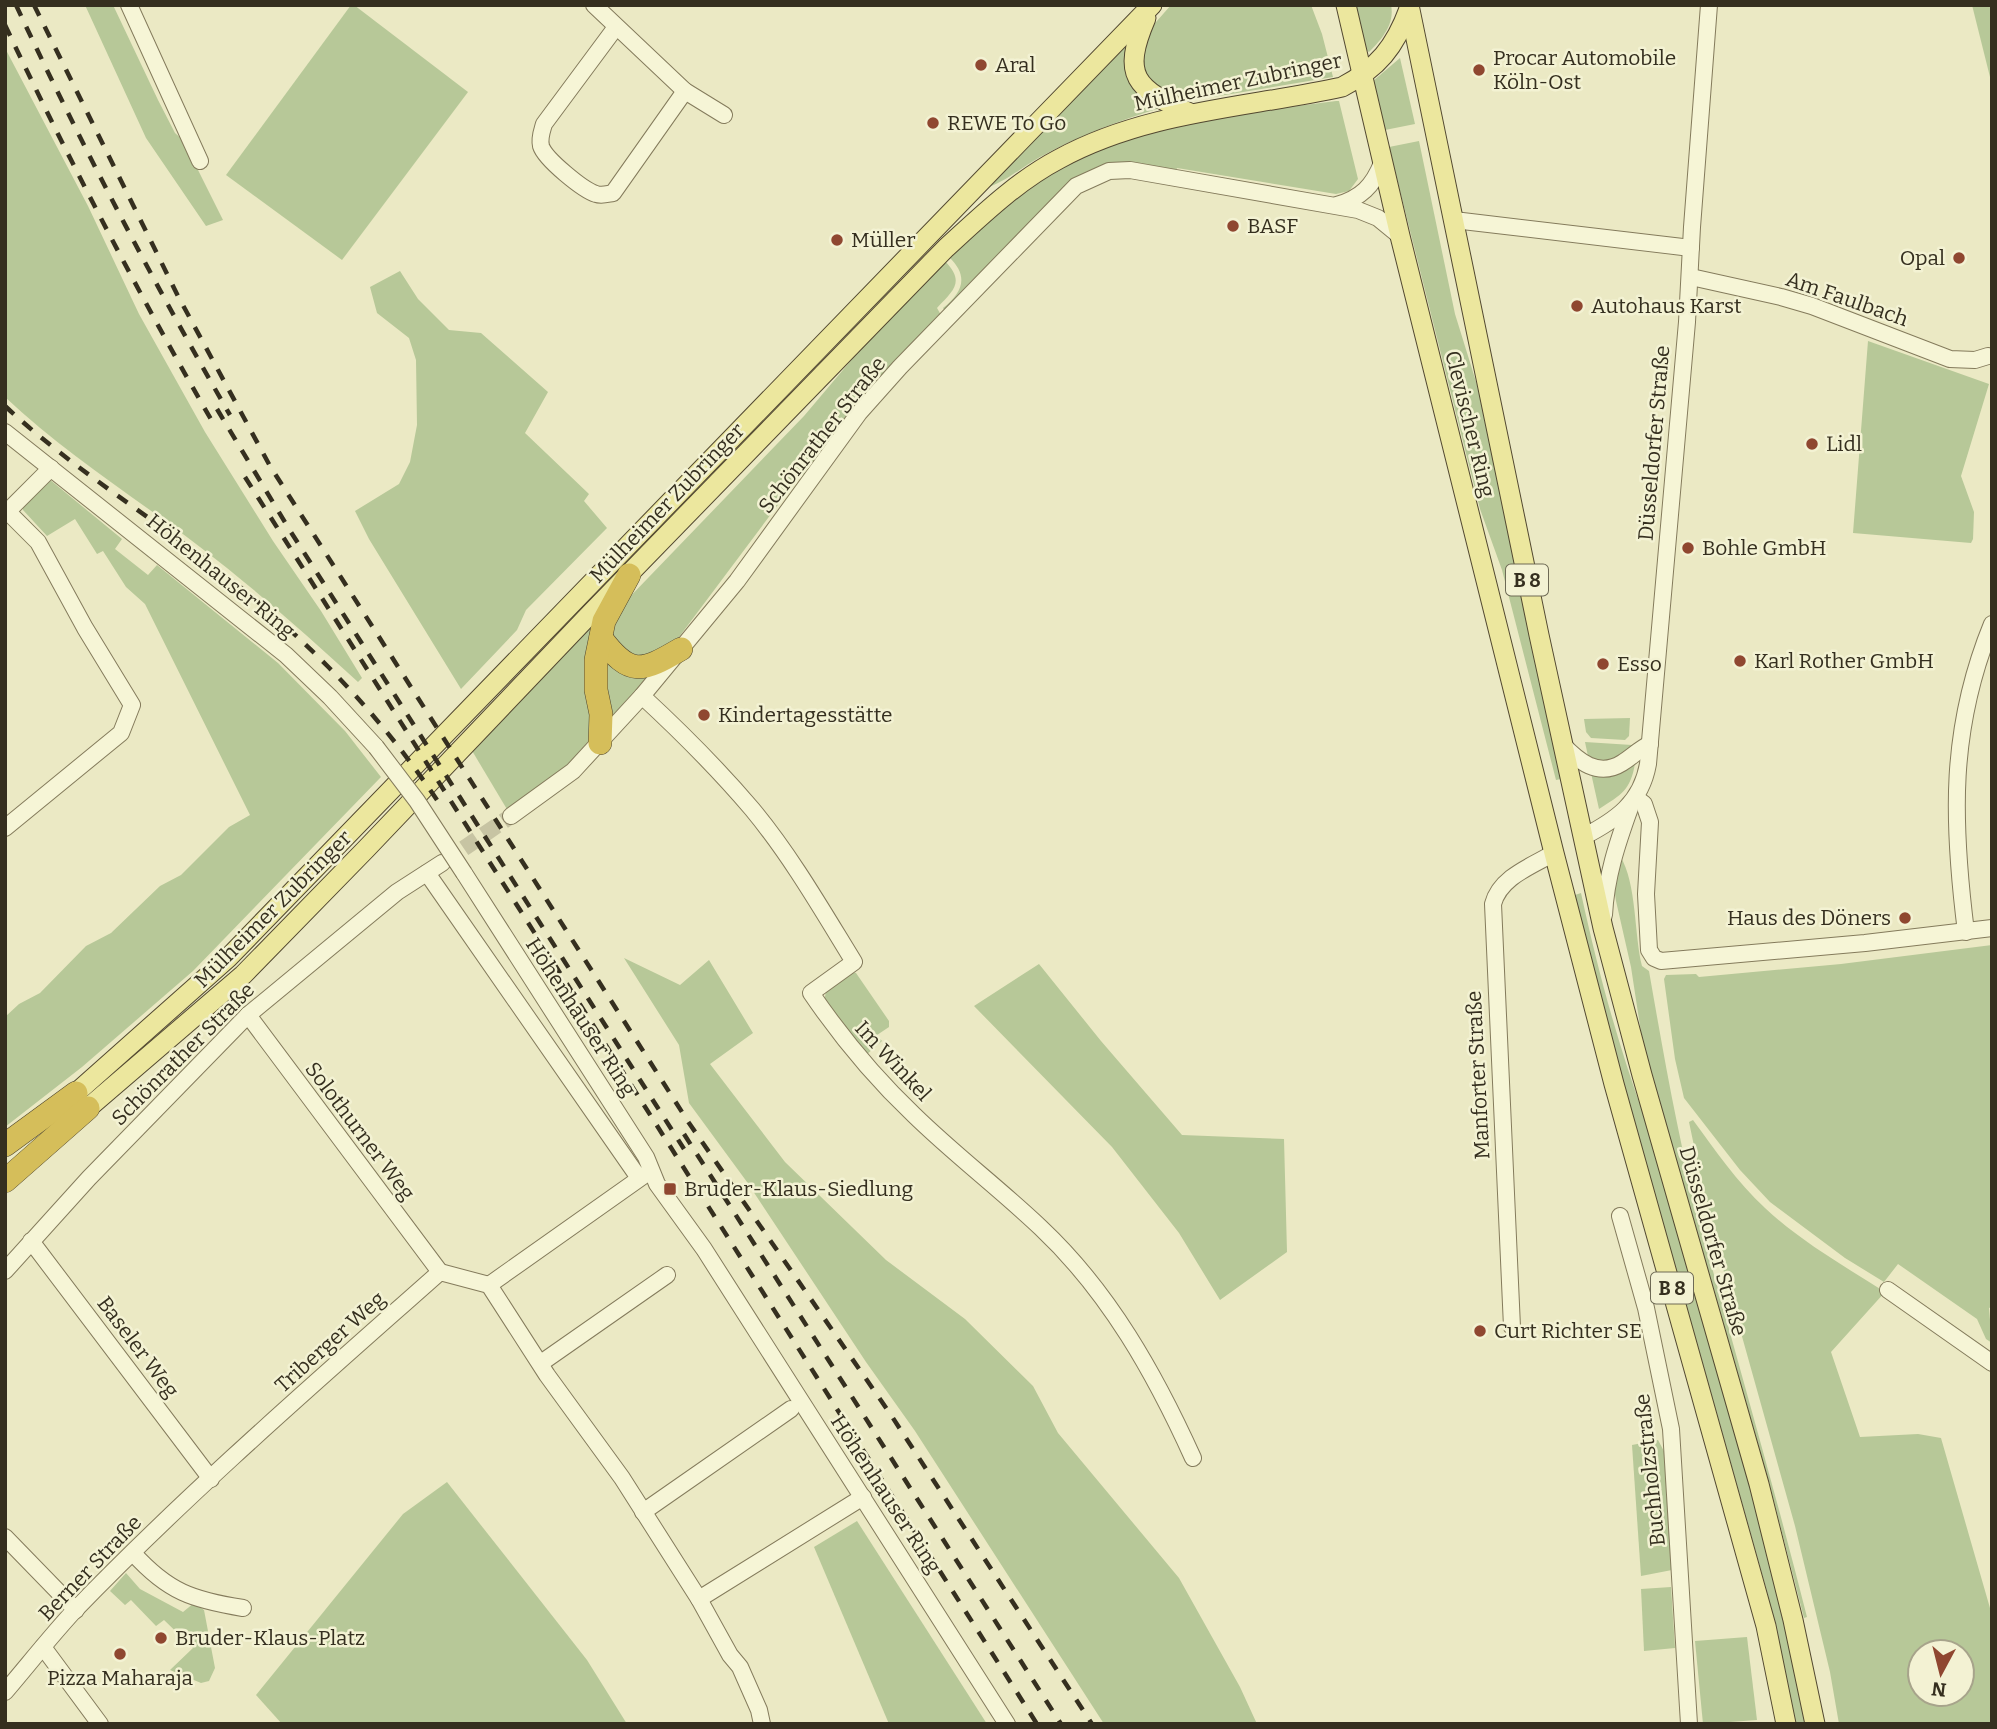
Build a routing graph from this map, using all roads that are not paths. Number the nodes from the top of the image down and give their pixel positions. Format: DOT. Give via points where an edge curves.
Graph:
graph roads {
  1 [pos="129,5"];
  2 [pos="594,5"];
  3 [pos="1346,5"];
  4 [pos="1709,5"];
  5 [pos="1152,6"];
  6 [pos="1409,7"];
  7 [pos="615,27"];
  8 [pos="1362,76"];
  9 [pos="685,92"];
  10 [pos="1190,113"];
  11 [pos="724,115"];
  12 [pos="200,162"];
  13 [pos="1382,163"];
  14 [pos="1337,205"];
  15 [pos="1454,220"];
  16 [pos="1400,236"];
  17 [pos="1691,248"];
  18 [pos="1691,277"];
  19 [pos="1988,356"];
  20 [pos="5,432"];
  21 [pos="51,468"];
  22 [pos="7,513"];
  23 [pos="629,575"];
  24 [pos="1992,624"];
  25 [pos="601,638"];
  26 [pos="681,649"];
  27 [pos="642,696"];
  28 [pos="600,743"];
  29 [pos="1562,744"];
  30 [pos="1650,744"];
  31 [pos="1633,801"];
  32 [pos="511,816"];
  33 [pos="5,828"];
  34 [pos="1583,837"];
  35 [pos="1554,853"];
  36 [pos="442,863"];
  37 [pos="426,873"];
  38 [pos="1603,928"];
  39 [pos="1992,929"];
  40 [pos="1966,932"];
  41 [pos="248,1015"];
  42 [pos="82,1105"];
  43 [pos="5,1145"];
  44 [pos="5,1170"];
  45 [pos="645,1174"];
  46 [pos="5,1181"];
  47 [pos="1620,1216"];
  48 [pos="31,1241"];
  49 [pos="5,1270"];
  50 [pos="440,1272"];
  51 [pos="667,1275"];
  52 [pos="489,1285"];
  53 [pos="1888,1290"];
  54 [pos="1511,1327"];
  55 [pos="541,1363"];
  56 [pos="1992,1363"];
  57 [pos="791,1409"];
  58 [pos="1193,1458"];
  59 [pos="211,1479"];
  60 [pos="863,1496"];
  61 [pos="643,1512"];
  62 [pos="5,1537"];
  63 [pos="133,1553"];
  64 [pos="699,1599"];
  65 [pos="243,1608"];
  66 [pos="76,1610"];
  67 [pos="43,1647"];
  68 [pos="5,1692"];
  69 [pos="100,1724"];
  70 [pos="762,1724"];
  71 [pos="1007,1724"];
  72 [pos="1689,1724"];
  73 [pos="1786,1724"];
  74 [pos="1815,1724"];
  1 -- 12 [label="street"];
  2 -- 7 [label="street"];
  3 -- 8 [label="main road, Clevischer Ring / B 8"];
  4 -- 17 [label="street, Düsseldorfer Straße"];
  5 -- 10 [label="main road" via="1133,53 1137,77 1154,96"];
  5 -- 42 [label="main road, Mülheimer Zubringer"];
  6 -- 8 [label="main road" via="1392,47"];
  6 -- 15 [label="main road, Clevischer Ring / B 8"];
  7 -- 9 [label="street"];
  7 -- 9 [label="street" via="544,124 540,142 551,161 588,191 612,193"];
  8 -- 10 [label="main road, Mülheimer Zubringer" via="1329,90"];
  8 -- 13 [label="main road, Clevischer Ring / B 8"];
  9 -- 11 [label="street"];
  10 -- 23 [label="main road, Mülheimer Zubringer" via="1090,144 1058,159 997,204 946,248"];
  13 -- 14 [label="street" via="1362,195"];
  13 -- 16 [label="main road, Clevischer Ring / B 8"];
  14 -- 16 [label="street, Schönrather Straße" via="1372,215"];
  14 -- 26 [label="street, Schönrather Straße" via="1130,170 1109,171 1076,186 859,413 737,582"];
  15 -- 17 [label="street"];
  15 -- 29 [label="main road, Clevischer Ring / B 8"];
  16 -- 35 [label="main road, Clevischer Ring / B 8"];
  17 -- 18 [label="street, Düsseldorfer Straße"];
  18 -- 19 [label="street, Am Faulbach" via="1812,306 1950,359"];
  18 -- 30 [label="street, Düsseldorfer Straße"];
  20 -- 21 [label="street, Höhenhauser Ring"];
  21 -- 22 [label="street"];
  21 -- 45 [label="street, Höhenhauser Ring, bridge" via="286,655 376,747 464,873 646,1157"];
  22 -- 33 [label="street" via="38,542 132,705 121,733"];
  23 -- 25 [label="highway" via="604,621"];
  23 -- 42 [label="main road, Mülheimer Zubringer" via="243,975"];
  24 -- 40 [label="street" via="1969,692 1958,760 1956,815"];
  25 -- 26 [label="highway" via="616,659 633,667 651,666"];
  25 -- 28 [label="highway" via="596,660"];
  26 -- 27 [label="street, Schönrather Straße"];
  27 -- 28 [label="street, Schönrather Straße"];
  27 -- 58 [label="street, Im Winkel" via="700,751 753,811 854,962 811,993 839,1035 914,1115 1042,1229 1078,1268 1140,1353"];
  28 -- 32 [label="street, Schönrather Straße" via="573,771"];
  29 -- 30 [label="street" via="1579,761 1602,769 1618,766"];
  29 -- 34 [label="main road, Clevischer Ring / B 8"];
  30 -- 31 [label="street, Düsseldorfer Straße" via="1647,773"];
  31 -- 34 [label="street" via="1609,823"];
  31 -- 38 [label="street, Düsseldorfer Straße" via="1610,865"];
  31 -- 40 [label="street" via="1644,804 1650,822 1646,894 1649,950 1654,958 1668,962"];
  34 -- 35 [label="main road"];
  34 -- 38 [label="main road, Düsseldorfer Straße / B 8"];
  35 -- 54 [label="street, Manforter Straße" via="1505,883 1493,904"];
  35 -- 73 [label="main road, B 8" via="1766,1626"];
  36 -- 37 [label="street, Schönrather Straße"];
  37 -- 41 [label="street, Schönrather Straße"];
  37 -- 45 [label="street, Höhenhauser Ring"];
  38 -- 74 [label="main road, Düsseldorfer Straße / B 8" via="1759,1484"];
  39 -- 40 [label="street"];
  41 -- 48 [label="street, Schönrather Straße"];
  41 -- 50 [label="street, Solothurner Weg"];
  42 -- 43 [label="highway"];
  42 -- 44 [label="highway"];
  42 -- 46 [label="highway"];
  45 -- 52 [label="street"];
  45 -- 60 [label="street, Höhenhauser Ring" via="704,1249"];
  47 -- 72 [label="street, Buchholzstraße" via="1646,1308 1671,1429"];
  48 -- 49 [label="street, Schönrather Straße"];
  48 -- 59 [label="street, Baseler Weg"];
  50 -- 52 [label="street"];
  50 -- 59 [label="street, Triberger Weg"];
  51 -- 55 [label="street"];
  52 -- 55 [label="street"];
  53 -- 56 [label="street"];
  55 -- 61 [label="street"];
  57 -- 61 [label="street"];
  59 -- 63 [label="street, Berner Straße"];
  60 -- 64 [label="street"];
  60 -- 71 [label="street, Höhenhauser Ring"];
  61 -- 64 [label="street"];
  62 -- 66 [label="street"];
  63 -- 65 [label="street" via="157,1578 188,1597"];
  63 -- 66 [label="street, Berner Straße"];
  64 -- 70 [label="street" via="740,1667"];
  66 -- 67 [label="street, Berner Straße"];
  67 -- 68 [label="street, Berner Straße"];
  67 -- 69 [label="street"];
}
